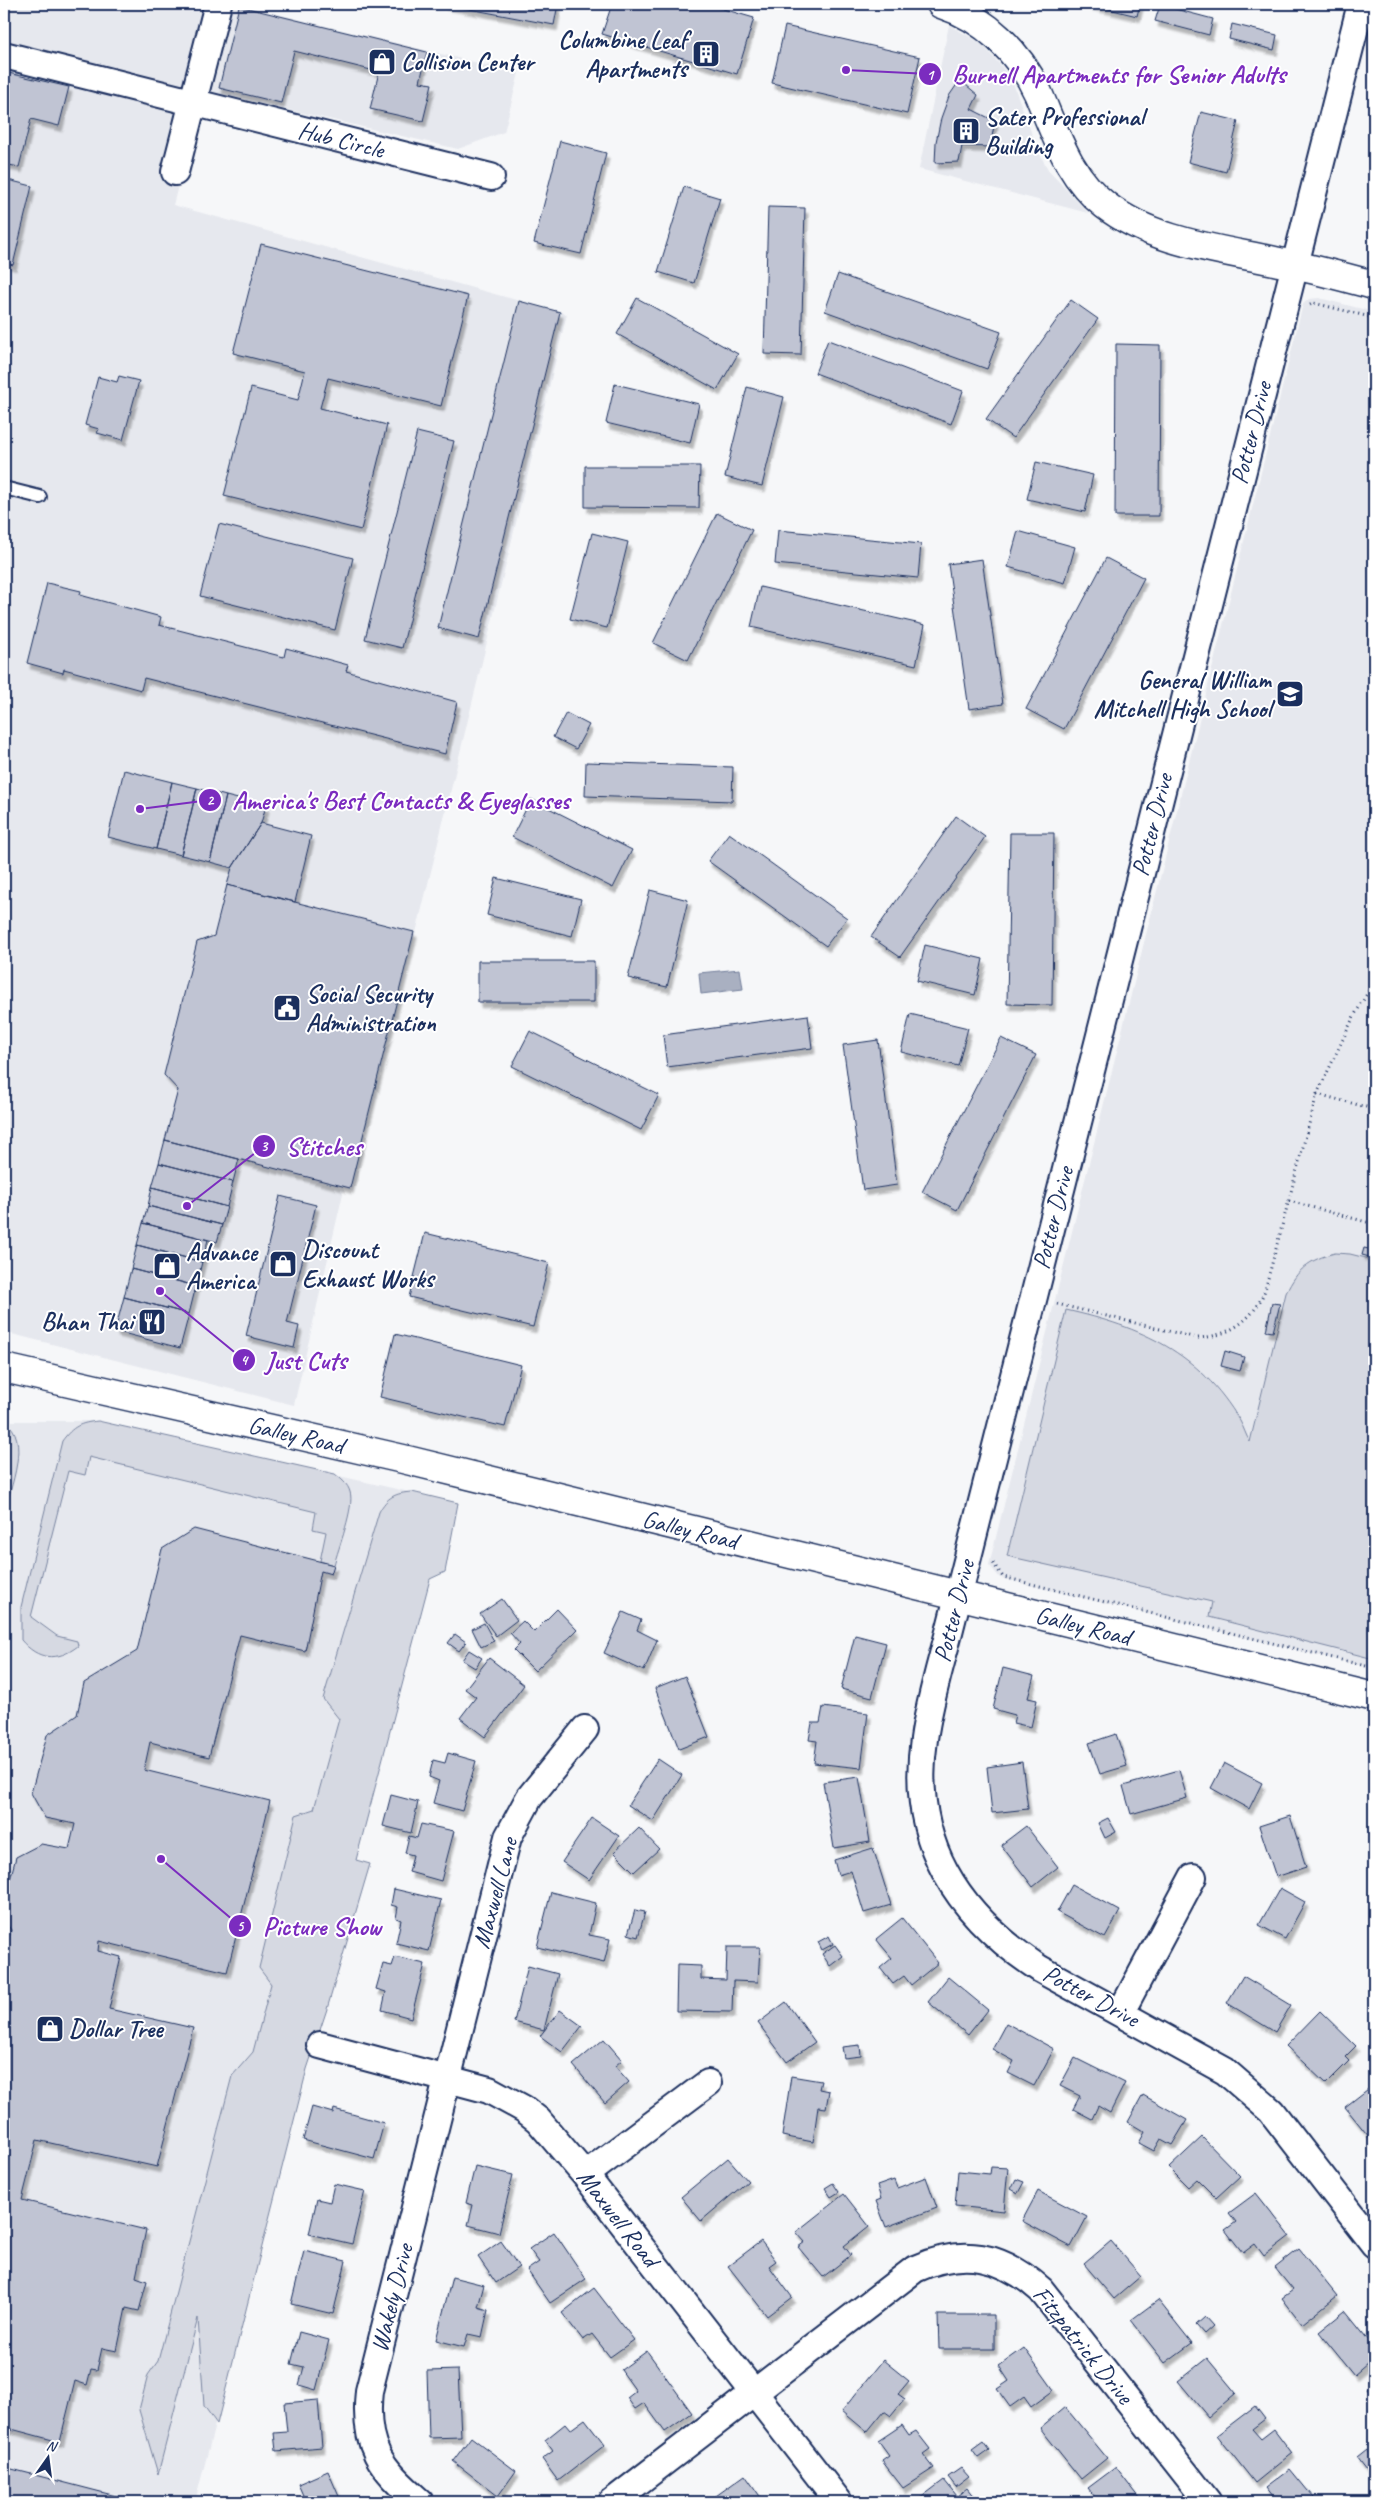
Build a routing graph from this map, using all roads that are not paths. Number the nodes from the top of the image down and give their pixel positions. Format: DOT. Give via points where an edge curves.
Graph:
graph roads {
  1 [pos="218,4"];
  2 [pos="941,4"];
  3 [pos="1360,4"];
  4 [pos="4,55"];
  5 [pos="192,103"];
  6 [pos="175,172"];
  7 [pos="491,177"];
  8 [pos="1294,265"];
  9 [pos="1374,286"];
  10 [pos="4,488"];
  11 [pos="40,497"];
  12 [pos="4,1368"];
  13 [pos="958,1596"];
  14 [pos="1374,1697"];
  15 [pos="585,1729"];
  16 [pos="1193,1877"];
  17 [pos="1121,2012"];
  18 [pos="320,2045"];
  19 [pos="446,2078"];
  20 [pos="708,2084"];
  21 [pos="585,2175"];
  22 [pos="1374,2244"];
  23 [pos="754,2393"];
  24 [pos="420,2502"];
  25 [pos="612,2502"];
  26 [pos="839,2502"];
  27 [pos="1208,2502"];
  1 -- 5 [label="street"];
  2 -- 8 [label="main road" via="973,18 1010,49 1037,92 1072,168 1086,188 1105,205 1132,223 1157,234"];
  3 -- 8 [label="street, Potter Drive"];
  4 -- 5 [label="street, Hub Circle"];
  5 -- 6 [label="street"];
  5 -- 7 [label="street, Hub Circle"];
  8 -- 9 [label="main road"];
  8 -- 13 [label="street, Potter Drive"];
  10 -- 11 [label="lane"];
  12 -- 13 [label="main road, Galley Road" via="403,1459"];
  13 -- 14 [label="main road, Galley Road"];
  13 -- 17 [label="street, Potter Drive" via="924,1738 922,1798 930,1838 959,1895 980,1922 1011,1950 1040,1969"];
  15 -- 19 [label="street, Maxwell Lane" via="529,1798 508,1837"];
  16 -- 17 [label="street"];
  17 -- 22 [label="street, Potter Drive" via="1225,2071 1254,2095"];
  18 -- 19 [label="street, Maxwell Road"];
  19 -- 21 [label="street, Maxwell Road" via="489,2090 524,2108 550,2132"];
  19 -- 24 [label="street, Wakely Drive" via="369,2391 366,2415 378,2459 392,2477"];
  20 -- 21 [label="street"];
  21 -- 23 [label="street, Maxwell Road"];
  23 -- 25 [label="street"];
  23 -- 26 [label="street, Maxwell Road"];
  23 -- 27 [label="street, Fitzpatrick Drive" via="914,2268 951,2256 990,2260 1025,2275 1041,2290"];
}
